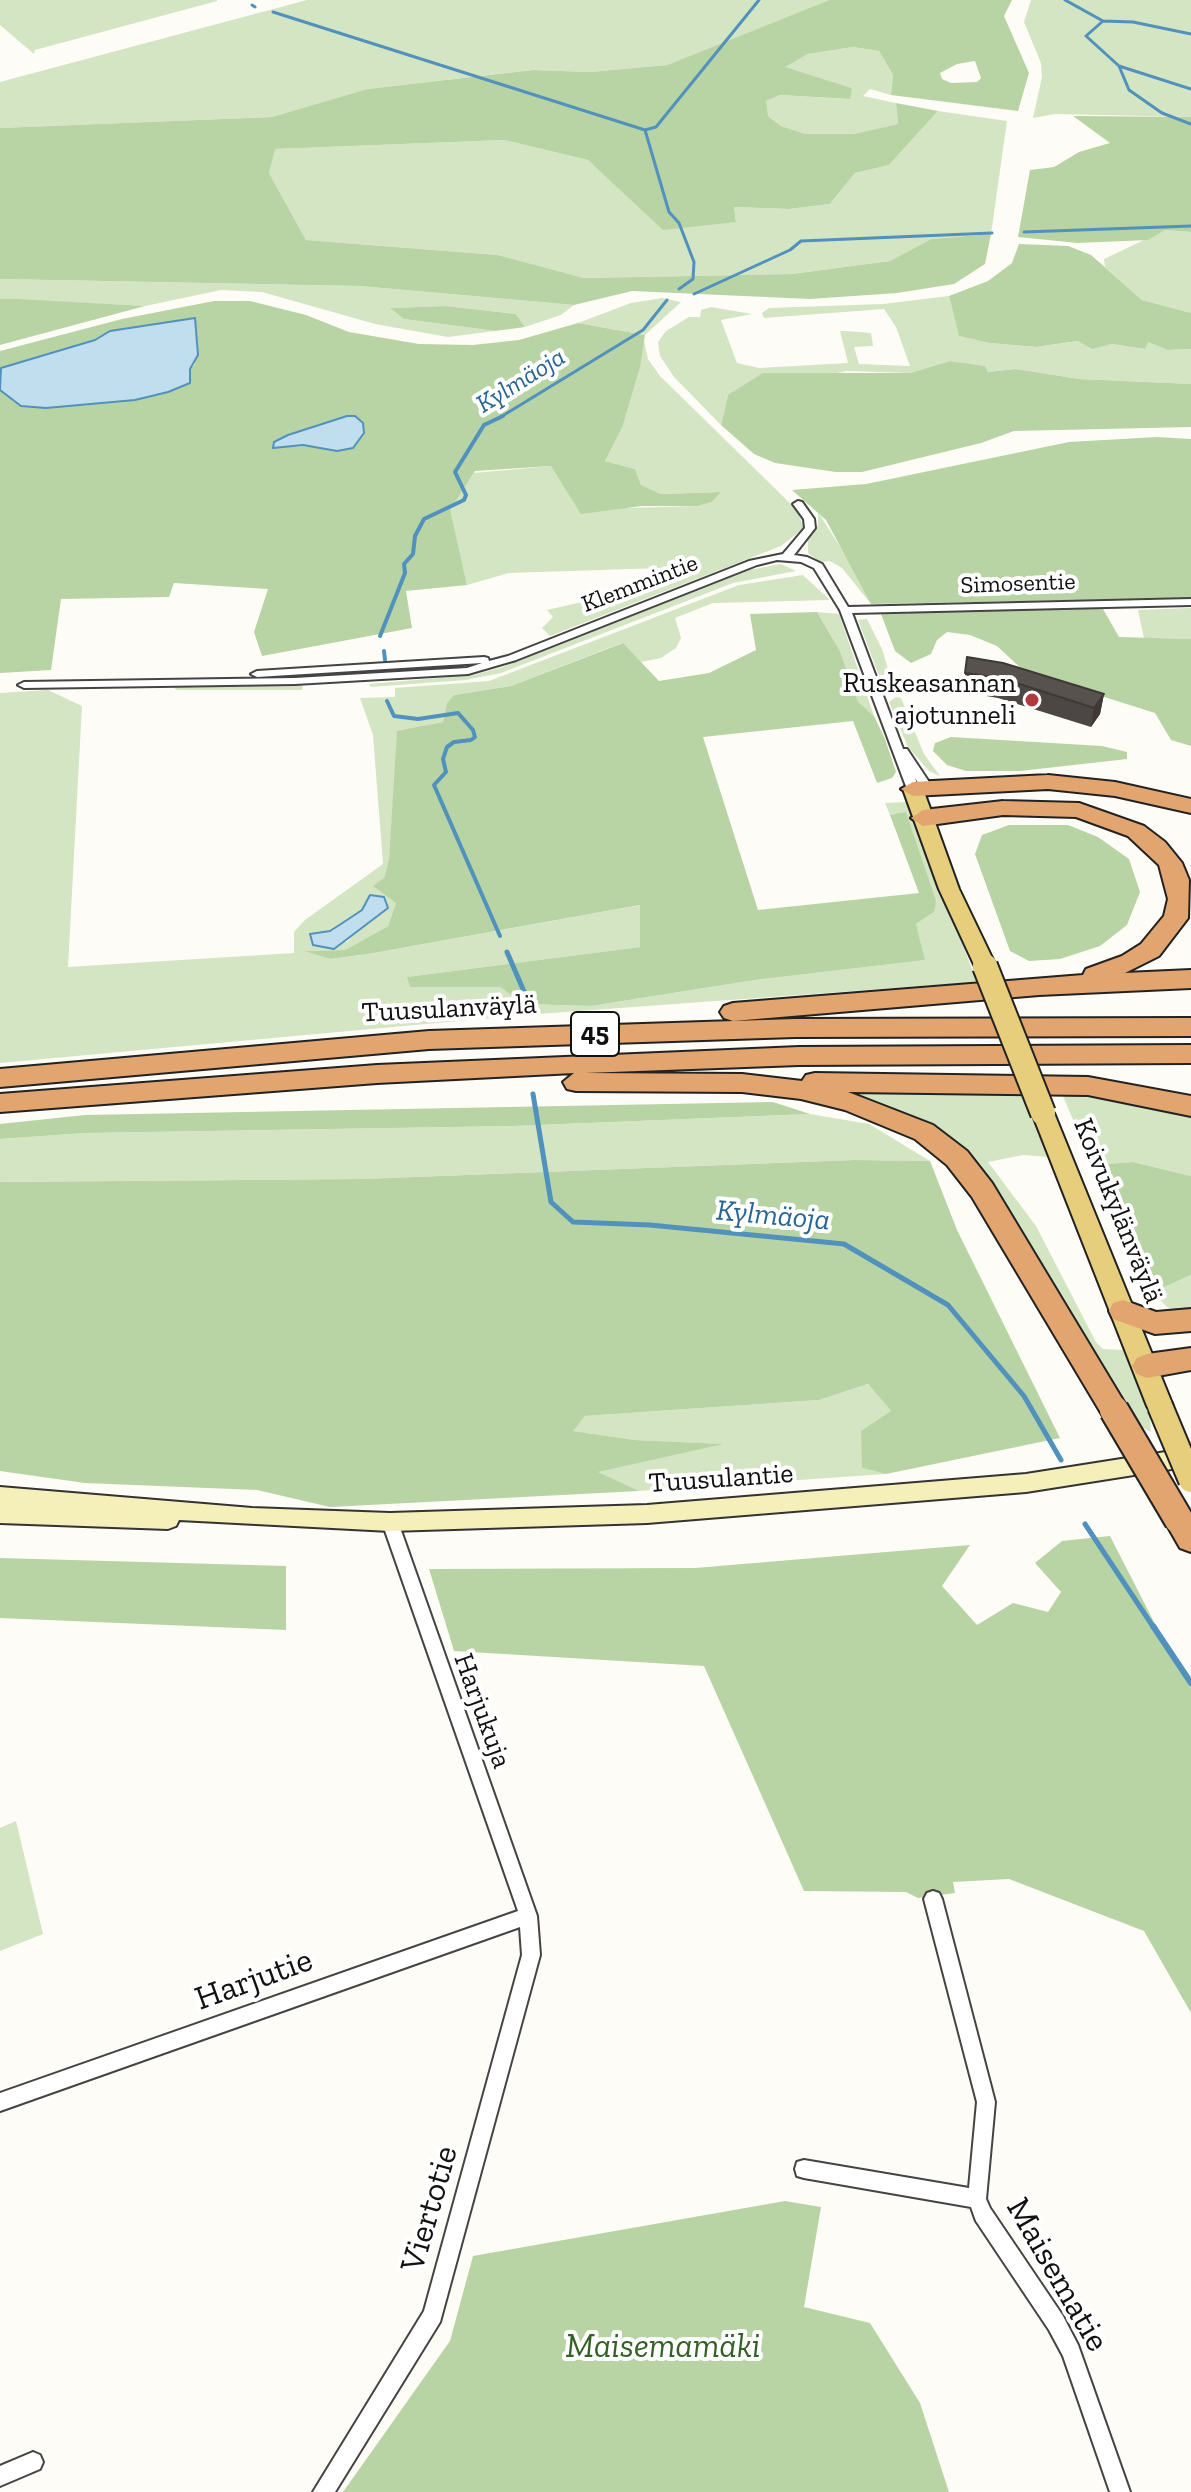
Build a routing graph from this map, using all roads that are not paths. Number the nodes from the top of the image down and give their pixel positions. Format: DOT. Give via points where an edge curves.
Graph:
graph roads {
  1 [pos="798,504"];
  2 [pos="786,558"];
  3 [pos="1191,602"];
  4 [pos="845,610"];
  5 [pos="24,685"];
  6 [pos="920,789"];
  7 [pos="1191,806"];
  8 [pos="930,817"];
  9 [pos="1191,979"];
  10 [pos="1039,986"];
  11 [pos="1191,1027"];
  12 [pos="429,1040"];
  13 [pos="1191,1054"];
  14 [pos="0,1078"];
  15 [pos="742,1083"];
  16 [pos="1088,1086"];
  17 [pos="179,1088"];
  18 [pos="1191,1092"];
  19 [pos="0,1103"];
  20 [pos="1191,1106"];
  21 [pos="1123,1311"];
  22 [pos="1191,1320"];
  23 [pos="1191,1359"];
  24 [pos="1147,1366"];
  25 [pos="1191,1457"];
  26 [pos="1191,1480"];
  27 [pos="0,1496"];
  28 [pos="0,1514"];
  29 [pos="252,1517"];
  30 [pos="390,1522"];
  31 [pos="1185,1530"];
  32 [pos="933,1899"];
  33 [pos="528,1916"];
  34 [pos="0,2102"];
  35 [pos="804,2169"];
  36 [pos="977,2199"];
  37 [pos="33,2462"];
  38 [pos="0,2476"];
  39 [pos="323,2492"];
  40 [pos="1120,2492"];
  1 -- 2 [label="street" via="810,528"];
  2 -- 4 [label="street, Koivukylänväylä" via="822,578"];
  2 -- 5 [label="street, Klemmintie" via="753,563 512,658 450,673"];
  3 -- 4 [label="street, Simosentie"];
  4 -- 6 [label="street, Koivukylänväylä" via="896,745"];
  6 -- 7 [label="highway" via="1048,782 1115,789"];
  6 -- 8 [label="main road, Koivukylänväylä"];
  8 -- 10 [label="highway" via="1003,808 1079,810 1136,831 1170,863 1180,899 1176,918 1150,950 1105,973"];
  8 -- 21 [label="main road, Koivukylänväylä, bridge" via="949,889"];
  9 -- 10 [label="highway"];
  10 -- 12 [label="highway"];
  11 -- 12 [label="highway, Tuusulanväylä / 45" via="795,1028"];
  12 -- 14 [label="highway, Tuusulanväylä / 45"];
  13 -- 17 [label="highway, 45" via="768,1057"];
  15 -- 16 [label="highway"];
  15 -- 17 [label="highway"];
  15 -- 31 [label="highway, bridge" via="851,1102 924,1132 957,1158 1005,1226"];
  16 -- 18 [label="highway"];
  16 -- 20 [label="highway"];
  17 -- 19 [label="highway, 45"];
  21 -- 22 [label="highway" via="1155,1323"];
  21 -- 24 [label="main road, Koivukylänväylä"];
  23 -- 24 [label="highway"];
  24 -- 26 [label="main road, Koivukylänväylä, bridge"];
  25 -- 30 [label="main road, Tuusulantie" via="1026,1483 747,1509"];
  27 -- 29 [label="main road, Tuusulantie"];
  28 -- 29 [label="main road, Tuusulantie" via="138,1521"];
  29 -- 30 [label="main road, Tuusulantie"];
  30 -- 33 [label="street, Harjukuja"];
  32 -- 36 [label="street, Maisematie" via="986,2102"];
  33 -- 34 [label="street, Harjutie"];
  33 -- 39 [label="street, Viertotie" via="531,1955 433,2315"];
  35 -- 36 [label="street"];
  36 -- 40 [label="street, Maisematie" via="1071,2352"];
  37 -- 38 [label="street"];
}
